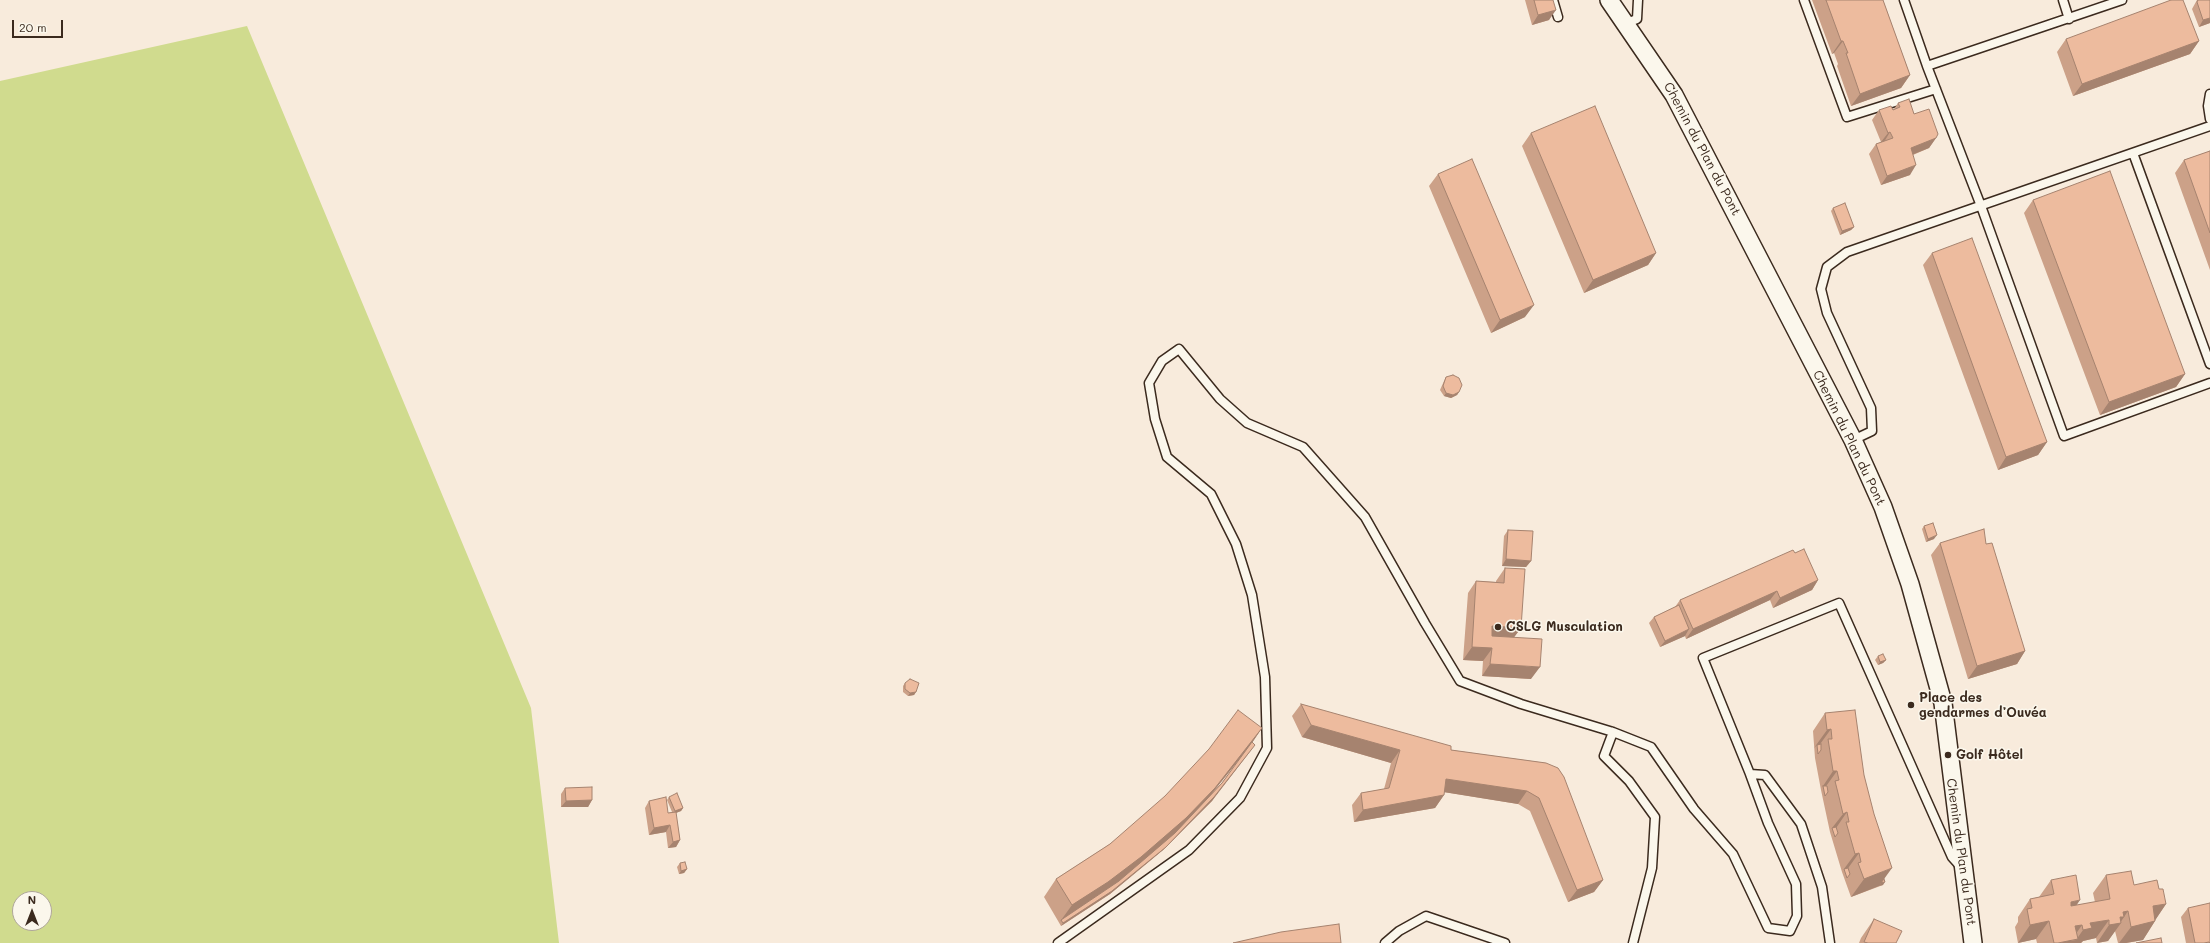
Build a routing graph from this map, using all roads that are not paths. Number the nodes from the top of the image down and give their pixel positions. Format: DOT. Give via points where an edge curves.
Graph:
graph roads {
  1 [pos="1553,0"];
  2 [pos="1609,0"];
  3 [pos="1638,0"];
  4 [pos="1804,0"];
  5 [pos="1904,0"];
  6 [pos="2063,0"];
  7 [pos="2122,0"];
  8 [pos="1558,17"];
  9 [pos="2069,18"];
  10 [pos="1624,24"];
  11 [pos="1927,66"];
  12 [pos="1936,89"];
  13 [pos="2210,94"];
  14 [pos="2210,119"];
  15 [pos="2210,126"];
  16 [pos="2133,153"];
  17 [pos="1981,206"];
  18 [pos="2210,364"];
  19 [pos="2210,383"];
  20 [pos="1853,440"];
  21 [pos="1613,732"];
  22 [pos="1750,774"];
  23 [pos="1963,868"];
  24 [pos="1058,943"];
  25 [pos="1385,943"];
  26 [pos="1505,943"];
  27 [pos="1633,943"];
  28 [pos="1830,943"];
  29 [pos="1973,943"];
  1 -- 8 [label="lane"];
  2 -- 10 [label="street, Chemin du Plan du Pont"];
  3 -- 10 [label="lane" via="1637,19"];
  4 -- 12 [label="lane" via="1847,117"];
  5 -- 11 [label="lane"];
  6 -- 9 [label="lane"];
  7 -- 9 [label="lane"];
  9 -- 11 [label="lane"];
  10 -- 20 [label="street, Chemin du Plan du Pont" via="1674,95"];
  11 -- 12 [label="lane"];
  12 -- 17 [label="lane"];
  13 -- 14 [label="lane"];
  15 -- 16 [label="lane"];
  16 -- 17 [label="lane"];
  16 -- 18 [label="lane"];
  17 -- 19 [label="lane" via="2064,436"];
  17 -- 20 [label="lane" via="1847,252 1828,267 1821,289 1827,313 1871,408 1872,430"];
  20 -- 23 [label="street, Chemin du Plan du Pont" via="1883,507 1910,584 1943,703"];
  21 -- 22 [label="lane" via="1651,747 1694,809 1733,854 1768,928 1790,931 1797,916 1796,884 1768,823"];
  21 -- 24 [label="lane" via="1521,704 1460,681 1365,517 1303,447 1247,422 1220,399 1178,349 1162,361 1149,383 1155,419 1167,457 1211,494 1236,544 1252,595 1265,676 1267,748 1240,798 1188,850"];
  21 -- 27 [label="lane" via="1604,756 1629,781 1655,817 1652,868"];
  22 -- 23 [label="lane" via="1703,658 1838,603 1952,857"];
  22 -- 28 [label="lane" via="1765,775 1801,824 1822,887"];
  23 -- 29 [label="street, Chemin du Plan du Pont"];
  25 -- 26 [label="lane" via="1399,931 1426,916"];
}
